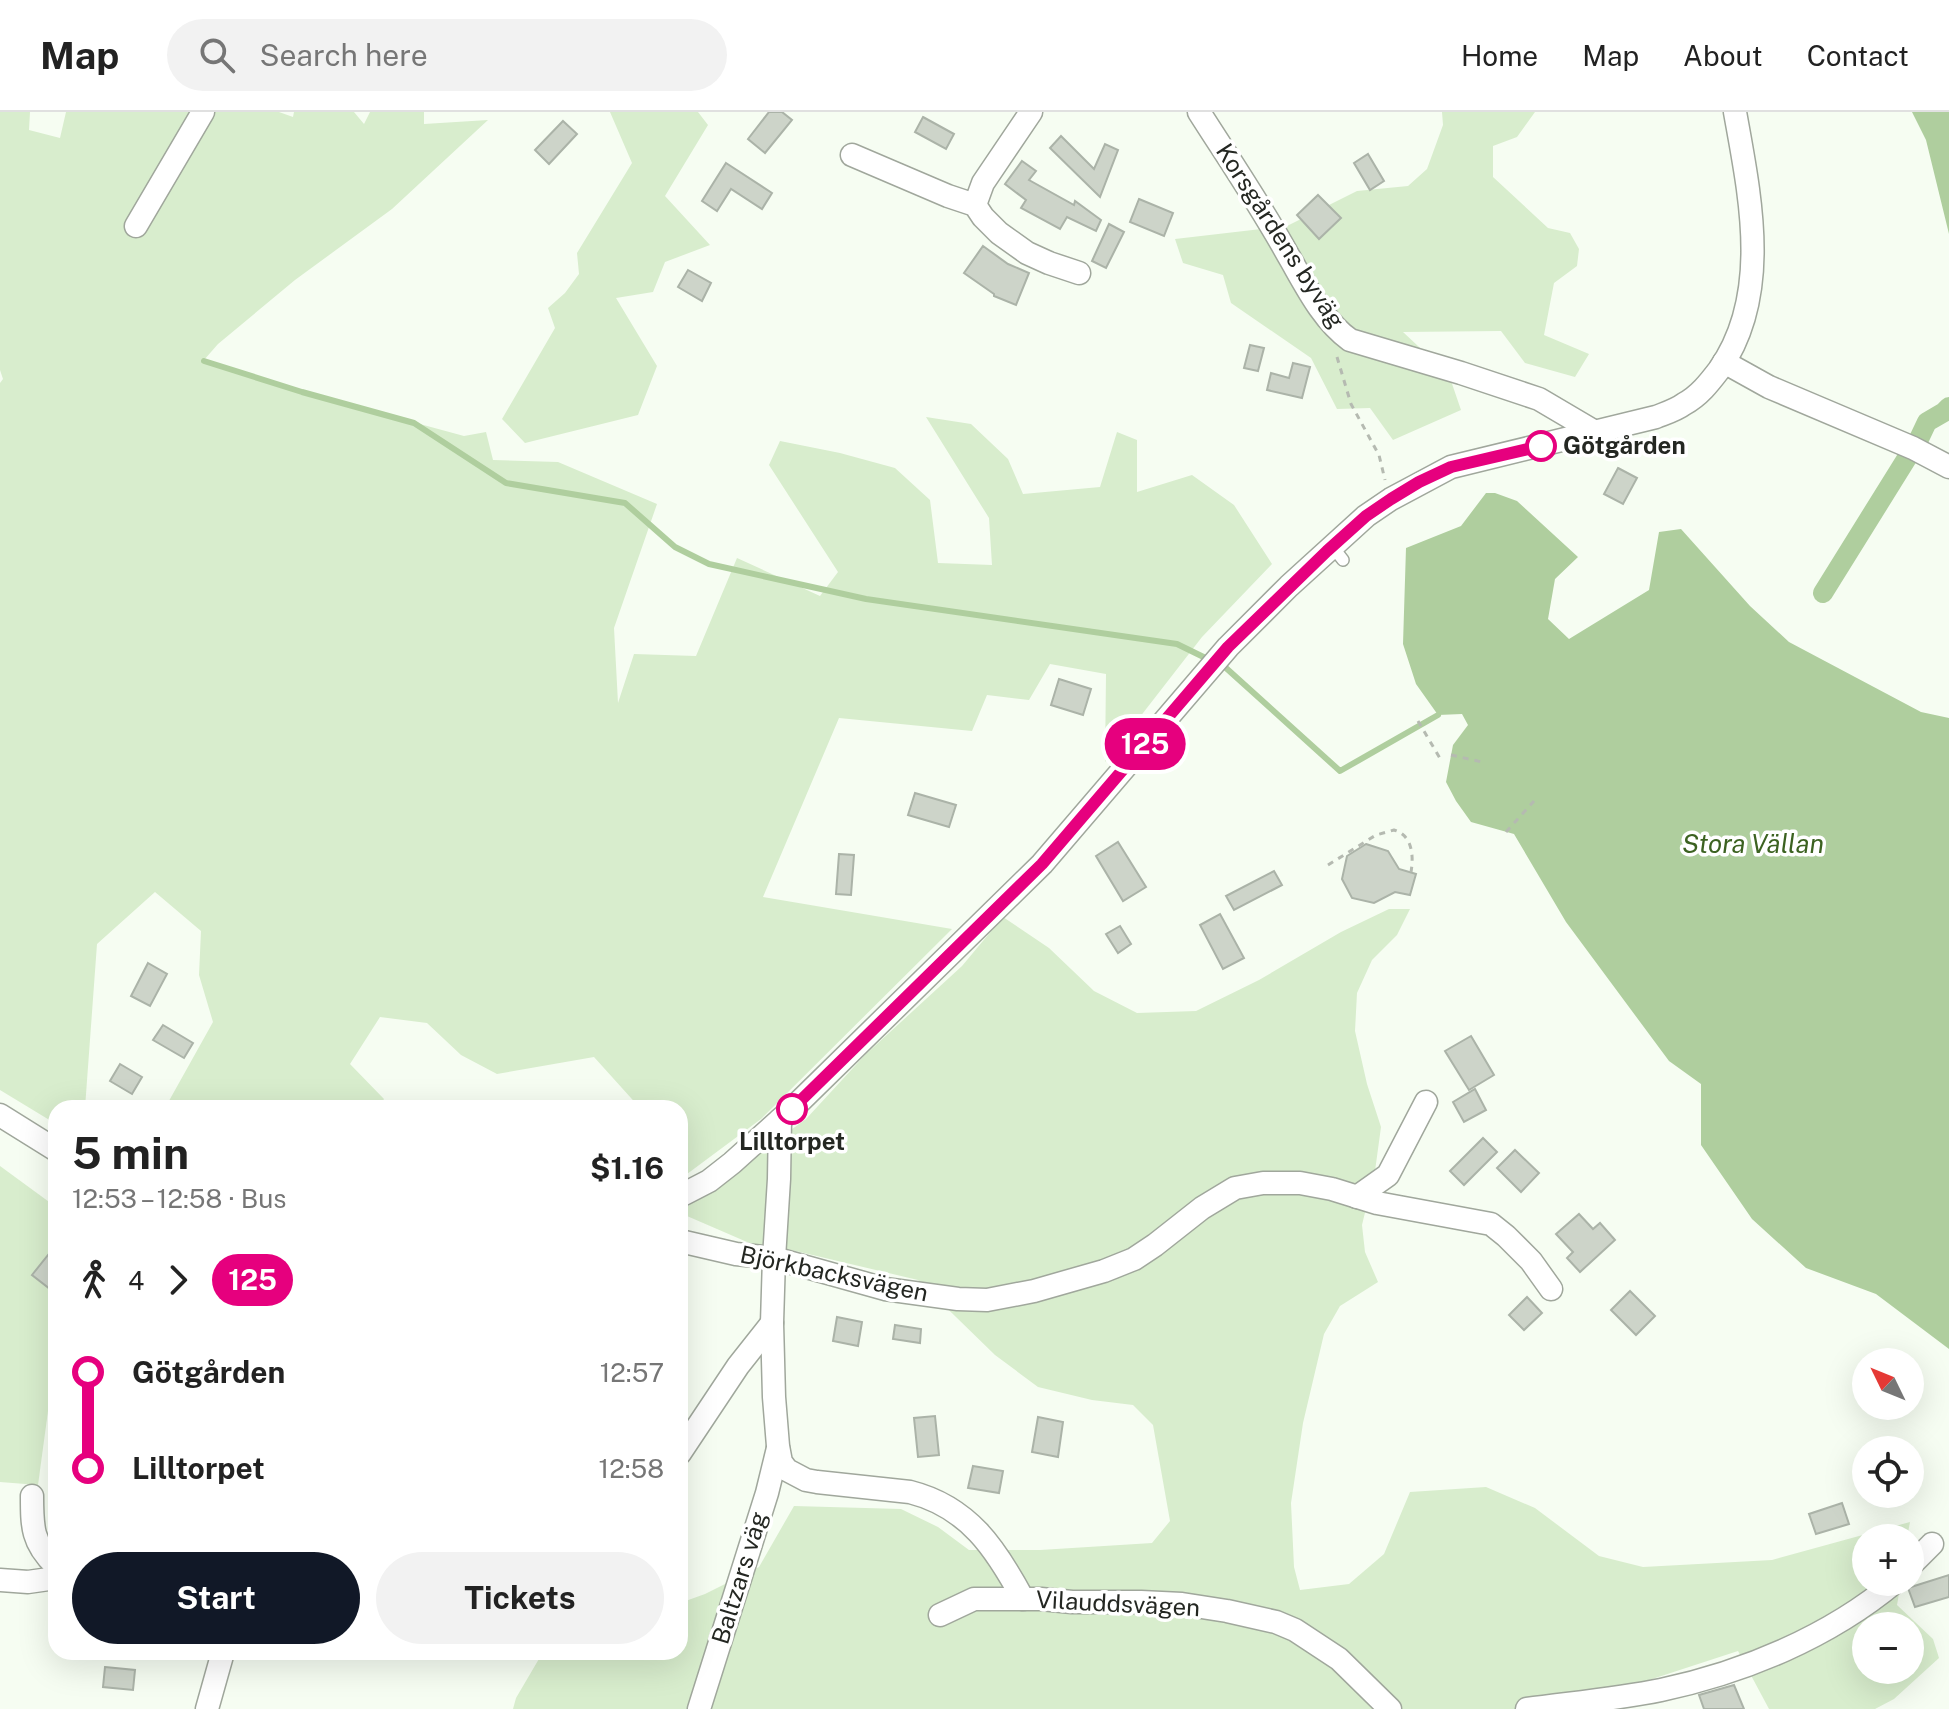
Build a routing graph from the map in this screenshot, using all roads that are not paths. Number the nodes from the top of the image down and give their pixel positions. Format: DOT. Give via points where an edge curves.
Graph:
graph roads {
  1 [pos="203,112"];
  2 [pos="1031,112"];
  3 [pos="1199,112"];
  4 [pos="1735,112"];
  5 [pos="852,155"];
  6 [pos="975,205"];
  7 [pos="136,226"];
  8 [pos="1079,273"];
  9 [pos="1724,362"];
  10 [pos="1595,432"];
  11 [pos="1949,467"];
  12 [pos="1426,1102"];
  13 [pos="0,1115"];
  14 [pos="780,1120"];
  15 [pos="48,1145"];
  16 [pos="688,1192"];
  17 [pos="1357,1197"];
  18 [pos="688,1243"];
  19 [pos="774,1258"];
  20 [pos="1551,1289"];
  21 [pos="772,1323"];
  22 [pos="688,1441"];
  23 [pos="778,1446"];
  24 [pos="32,1496"];
  25 [pos="1932,1544"];
  26 [pos="1924,1552"];
  27 [pos="48,1558"];
  28 [pos="48,1579"];
  29 [pos="0,1580"];
  30 [pos="1875,1596"];
  31 [pos="1023,1599"];
  32 [pos="940,1615"];
  33 [pos="221,1660"];
  34 [pos="207,1709"];
  35 [pos="699,1709"];
  36 [pos="1390,1709"];
  37 [pos="1527,1709"];
  1 -- 7 [label="street"];
  2 -- 6 [label="street" via="983,183"];
  3 -- 10 [label="street, Korsgårdens byväg" via="1340,333 1539,399"];
  4 -- 9 [label="street" via="1746,174 1751,277 1737,340"];
  5 -- 6 [label="street"];
  6 -- 8 [label="street" via="999,233 1027,253"];
  9 -- 10 [label="street" via="1685,404"];
  9 -- 11 [label="street"];
  10 -- 14 [label="street" via="1451,467 1366,516 1337,553 1232,650 1042,864"];
  12 -- 17 [label="street" via="1388,1175"];
  13 -- 15 [label="street"];
  14 -- 16 [label="street" via="709,1181"];
  14 -- 19 [label="street"];
  17 -- 19 [label="street, Björkbacksvägen" via="1300,1183 1235,1188 1134,1259 987,1300 885,1289"];
  17 -- 20 [label="street, Björkbacksvägen" via="1491,1224 1531,1261"];
  18 -- 19 [label="street, Björkbacksvägen"];
  19 -- 21 [label="street"];
  21 -- 22 [label="street"];
  21 -- 23 [label="street"];
  23 -- 31 [label="street, Vilauddsvägen" via="787,1470 806,1480 910,1492 954,1510 983,1536"];
  23 -- 35 [label="street, Baltzars väg"];
  24 -- 27 [label="street" via="36,1542"];
  25 -- 26 [label="street"];
  28 -- 29 [label="street"];
  30 -- 37 [label="street" via="1831,1627 1746,1665 1658,1690"];
  31 -- 32 [label="street" via="974,1599"];
  31 -- 36 [label="street, Vilauddsvägen" via="1182,1604 1276,1622 1339,1659"];
  33 -- 34 [label="street"];
}
